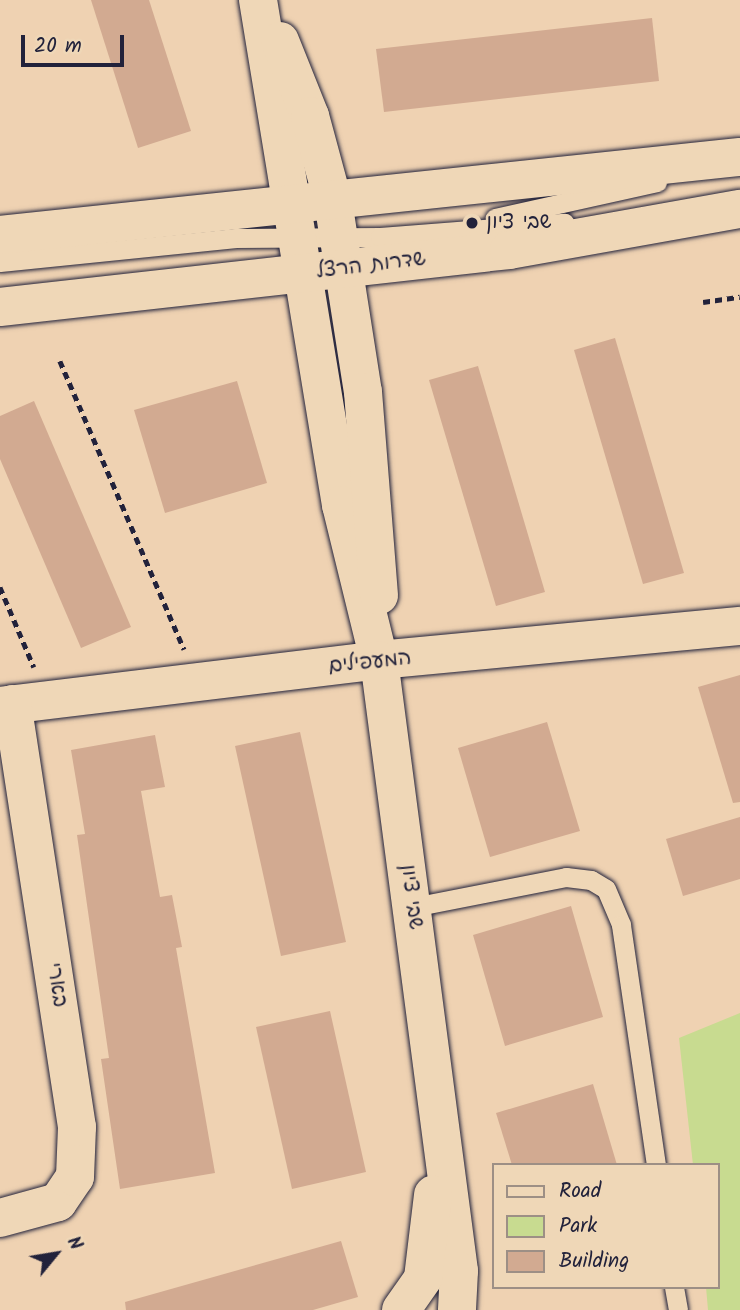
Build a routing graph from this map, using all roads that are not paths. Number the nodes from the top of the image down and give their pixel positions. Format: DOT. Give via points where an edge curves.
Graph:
graph roads {
  1 [pos="260,0"];
  2 [pos="740,157"];
  3 [pos="740,163"];
  4 [pos="722,211"];
  5 [pos="294,220"];
  6 [pos="427,234"];
  7 [pos="0,235"];
  8 [pos="339,236"];
  9 [pos="0,262"];
  10 [pos="302,274"];
  11 [pos="0,307"];
  12 [pos="740,626"];
  13 [pos="379,660"];
  14 [pos="20,703"];
  15 [pos="413,907"];
  16 [pos="438,1133"];
  17 [pos="656,1163"];
  18 [pos="0,1218"];
  19 [pos="674,1289"];
  20 [pos="401,1310"];
  21 [pos="458,1310"];
  22 [pos="678,1310"];
  1 -- 5 [label="street, שבי ציון"];
  1 -- 8 [label="street, שבי ציון" via="310,116"];
  2 -- 8 [label="street, שדרות הרצל"];
  3 -- 6 [label="lane"];
  4 -- 6 [label="lane"];
  4 -- 8 [label="street, שדרות הרצל" via="509,250"];
  5 -- 7 [label="street, שדרות הרצל"];
  5 -- 8 [label="street, שדרות הרצל"];
  5 -- 9 [label="lane"];
  5 -- 10 [label="street, שבי ציון"];
  6 -- 8 [label="lane"];
  8 -- 10 [label="street, שדרות הרצל"];
  8 -- 13 [label="street, שבי ציון" via="363,392 376,534"];
  10 -- 11 [label="street, שדרות הרצל"];
  10 -- 13 [label="street, שבי ציון" via="341,505"];
  12 -- 13 [label="street, המעפילים"];
  13 -- 14 [label="street, המעפילים"];
  13 -- 15 [label="street, שבי ציון"];
  14 -- 18 [label="street, בארי" via="77,1127 75,1177 58,1202"];
  15 -- 16 [label="street, שבי ציון"];
  15 -- 17 [label="lane" via="566,877 591,880 606,889 621,925"];
  16 -- 20 [label="street, שבי ציון" via="423,1278"];
  16 -- 21 [label="street, שבי ציון" via="459,1271"];
  19 -- 22 [label="lane"];
}
